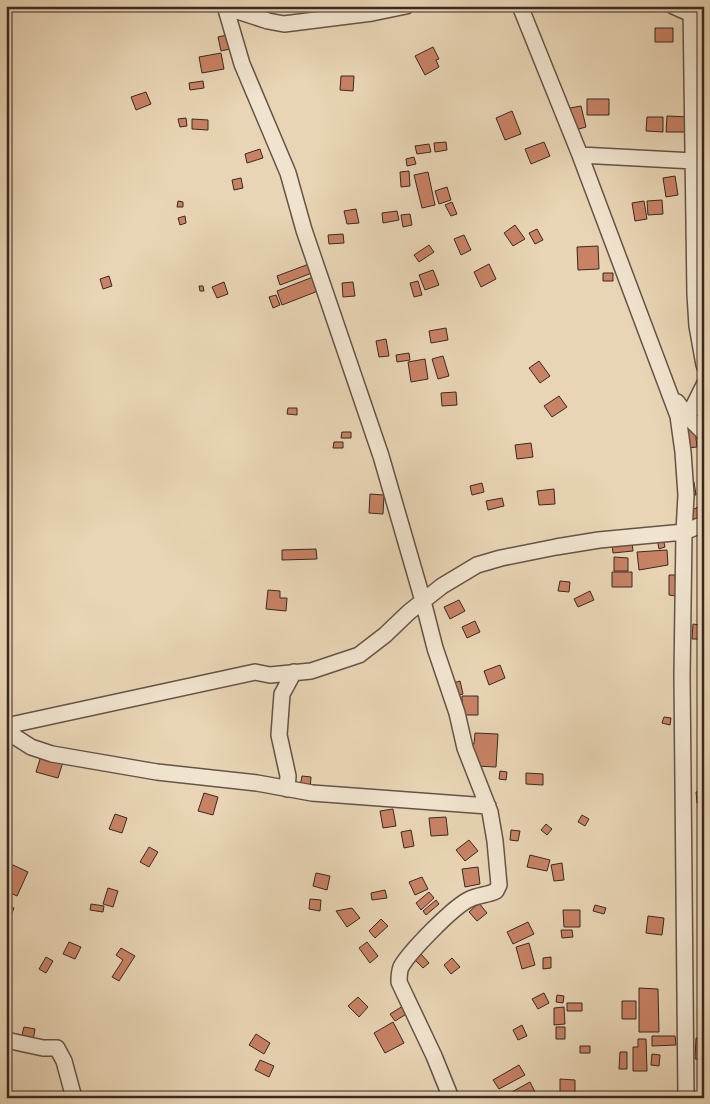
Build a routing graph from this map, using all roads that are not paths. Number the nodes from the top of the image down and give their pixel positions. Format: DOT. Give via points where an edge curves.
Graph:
graph roads {
  1 [pos="225,6"];
  2 [pos="406,6"];
  3 [pos="520,6"];
  4 [pos="673,6"];
  5 [pos="698,13"];
  6 [pos="580,155"];
  7 [pos="697,162"];
  8 [pos="700,323"];
  9 [pos="704,366"];
  10 [pos="704,385"];
  11 [pos="669,391"];
  12 [pos="688,417"];
  13 [pos="704,433"];
  14 [pos="704,524"];
  15 [pos="684,532"];
  16 [pos="423,601"];
  17 [pos="294,672"];
  18 [pos="6,726"];
  19 [pos="6,731"];
  20 [pos="287,788"];
  21 [pos="488,806"];
  22 [pos="6,1040"];
  23 [pos="74,1098"];
  24 [pos="451,1098"];
  25 [pos="686,1098"];
  1 -- 2 [label="street" via="284,24"];
  1 -- 16 [label="street" via="242,64 288,173 304,230 381,456"];
  3 -- 6 [label="street"];
  4 -- 5 [label="street"];
  5 -- 7 [label="street"];
  6 -- 7 [label="street"];
  6 -- 11 [label="street"];
  7 -- 8 [label="street"];
  8 -- 9 [label="street"];
  10 -- 12 [label="street"];
  11 -- 12 [label="street"];
  11 -- 15 [label="street" via="678,416 683,452"];
  12 -- 13 [label="street"];
  14 -- 15 [label="street"];
  15 -- 16 [label="street" via="599,540 501,558 477,565"];
  15 -- 25 [label="street" via="682,686"];
  16 -- 17 [label="street" via="359,655 311,671"];
  16 -- 21 [label="street" via="465,748"];
  17 -- 18 [label="street" via="270,675 255,672"];
  17 -- 20 [label="street" via="282,694 278,735 288,776"];
  19 -- 20 [label="street" via="32,746 60,756"];
  20 -- 21 [label="street" via="312,793"];
  21 -- 24 [label="street" via="499,886 496,891 469,899 453,912 420,944 399,974 399,982"];
  22 -- 23 [label="street" via="57,1048"];
}
